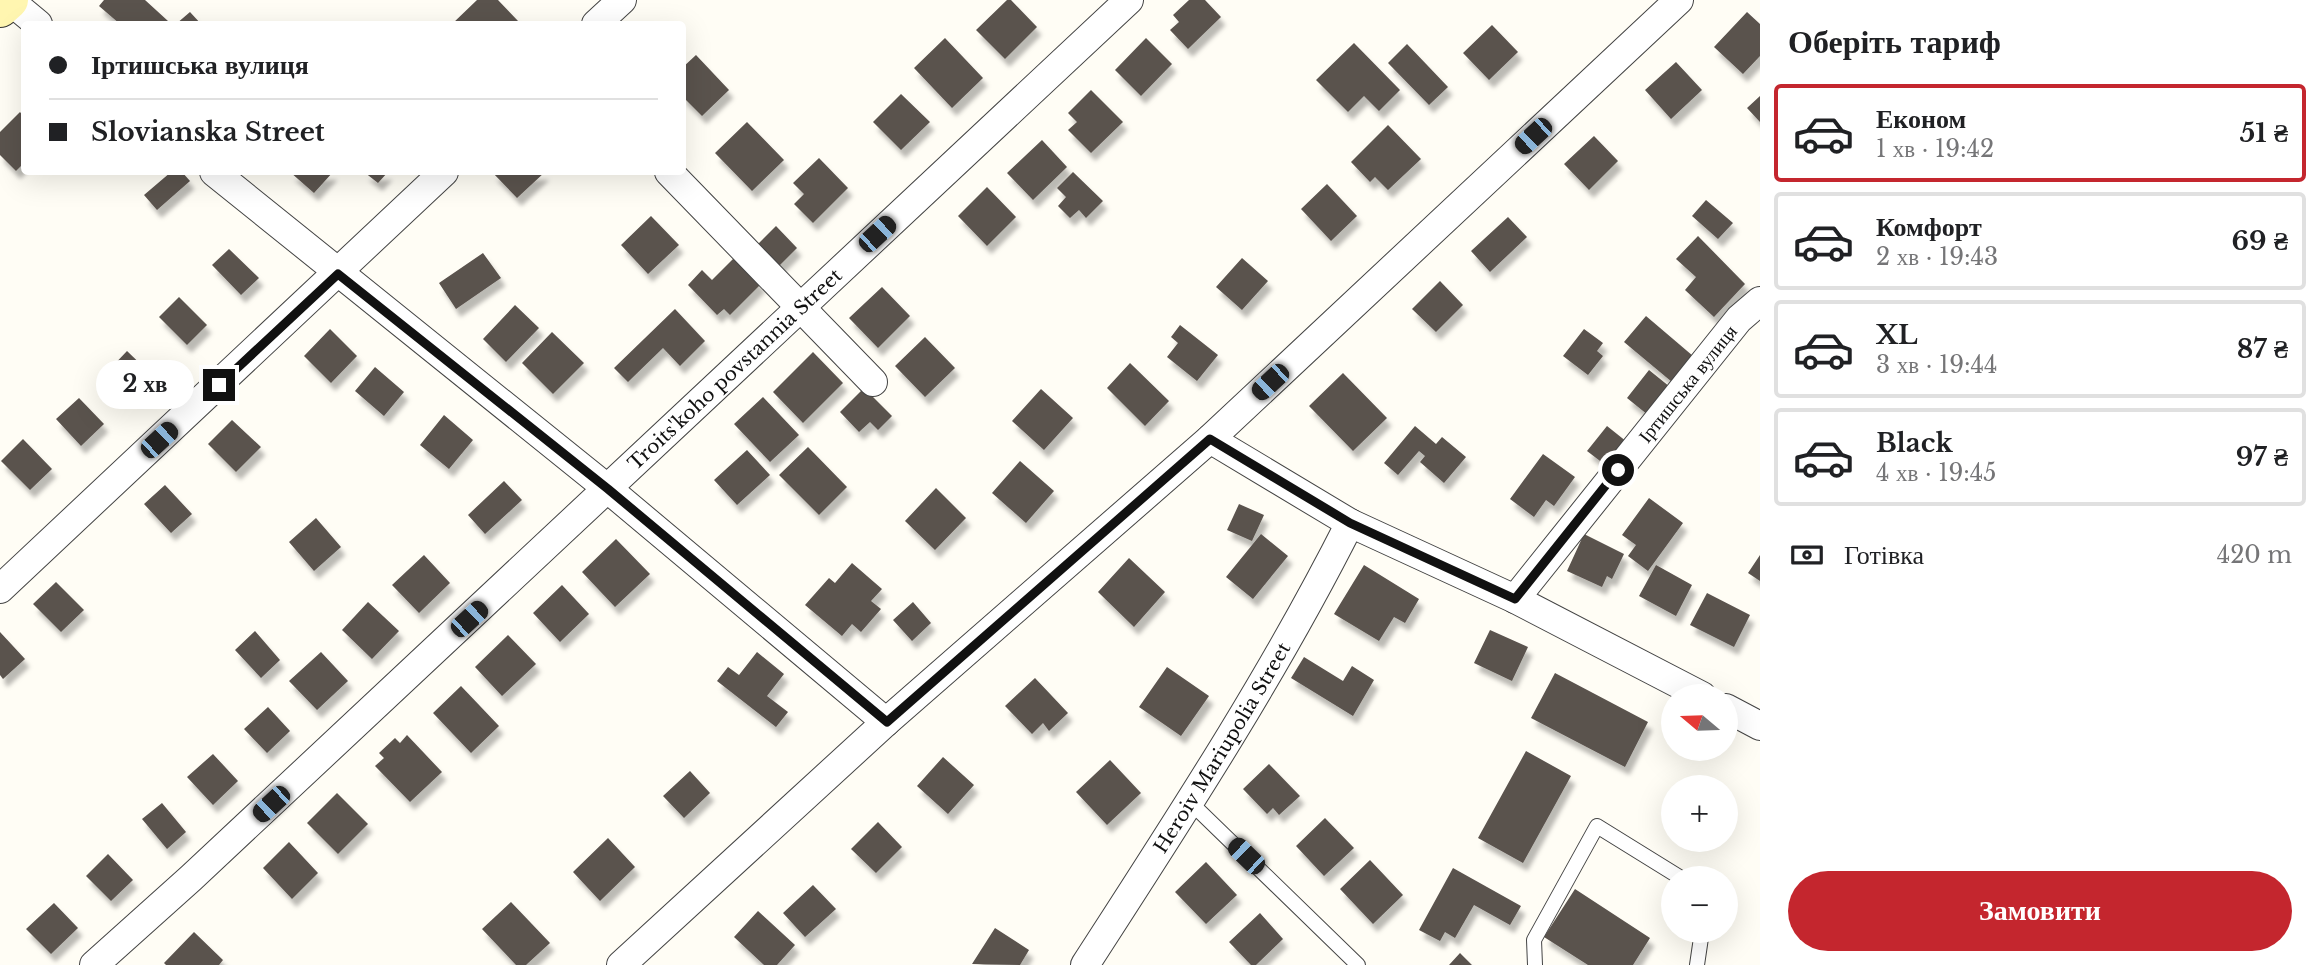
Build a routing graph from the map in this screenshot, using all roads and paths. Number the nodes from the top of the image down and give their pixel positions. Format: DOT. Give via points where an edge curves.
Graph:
graph roads {
  1 [pos="9,0"];
  2 [pos="622,0"];
  3 [pos="1129,0"];
  4 [pos="1675,1"];
  5 [pos="0,8"];
  6 [pos="34,21"];
  7 [pos="599,21"];
  8 [pos="218,175"];
  9 [pos="441,175"];
  10 [pos="672,175"];
  11 [pos="338,274"];
  12 [pos="1760,301"];
  13 [pos="799,306"];
  14 [pos="873,382"];
  15 [pos="1210,439"];
  16 [pos="608,489"];
  17 [pos="1350,523"];
  18 [pos="0,589"];
  19 [pos="1515,599"];
  20 [pos="1679,684"];
  21 [pos="1738,714"];
  22 [pos="887,722"];
  23 [pos="1760,726"];
  24 [pos="1190,802"];
  25 [pos="1662,866"];
  26 [pos="1700,943"];
  27 [pos="94,965"];
  28 [pos="621,965"];
  29 [pos="1085,965"];
  30 [pos="1358,965"];
  31 [pos="1535,965"];
  32 [pos="1697,965"];
  1 -- 5 [label="main road"];
  1 -- 6 [label="street"];
  2 -- 7 [label="street"];
  3 -- 13 [label="street, Troits'koho povstannia Street"];
  4 -- 15 [label="street"];
  8 -- 11 [label="street"];
  9 -- 11 [label="street"];
  10 -- 13 [label="street"];
  11 -- 16 [label="street"];
  11 -- 18 [label="street"];
  12 -- 19 [label="street, Іртишська вулиця" via="1739,319"];
  13 -- 14 [label="street"];
  13 -- 16 [label="street, Troits'koho povstannia Street"];
  15 -- 17 [label="street"];
  15 -- 22 [label="street"];
  16 -- 22 [label="street"];
  16 -- 27 [label="street, Troits'koho povstannia Street"];
  17 -- 19 [label="street"];
  17 -- 24 [label="street, Heroiv Mariupolia Street" via="1318,586"];
  19 -- 20 [label="street"];
  21 -- 23 [label="street"];
  22 -- 28 [label="street"];
  24 -- 29 [label="street, Heroiv Mariupolia Street"];
  24 -- 30 [label="lane"];
  25 -- 31 [label="lane" via="1597,826 1534,940"];
  26 -- 32 [label="lane"];
}
